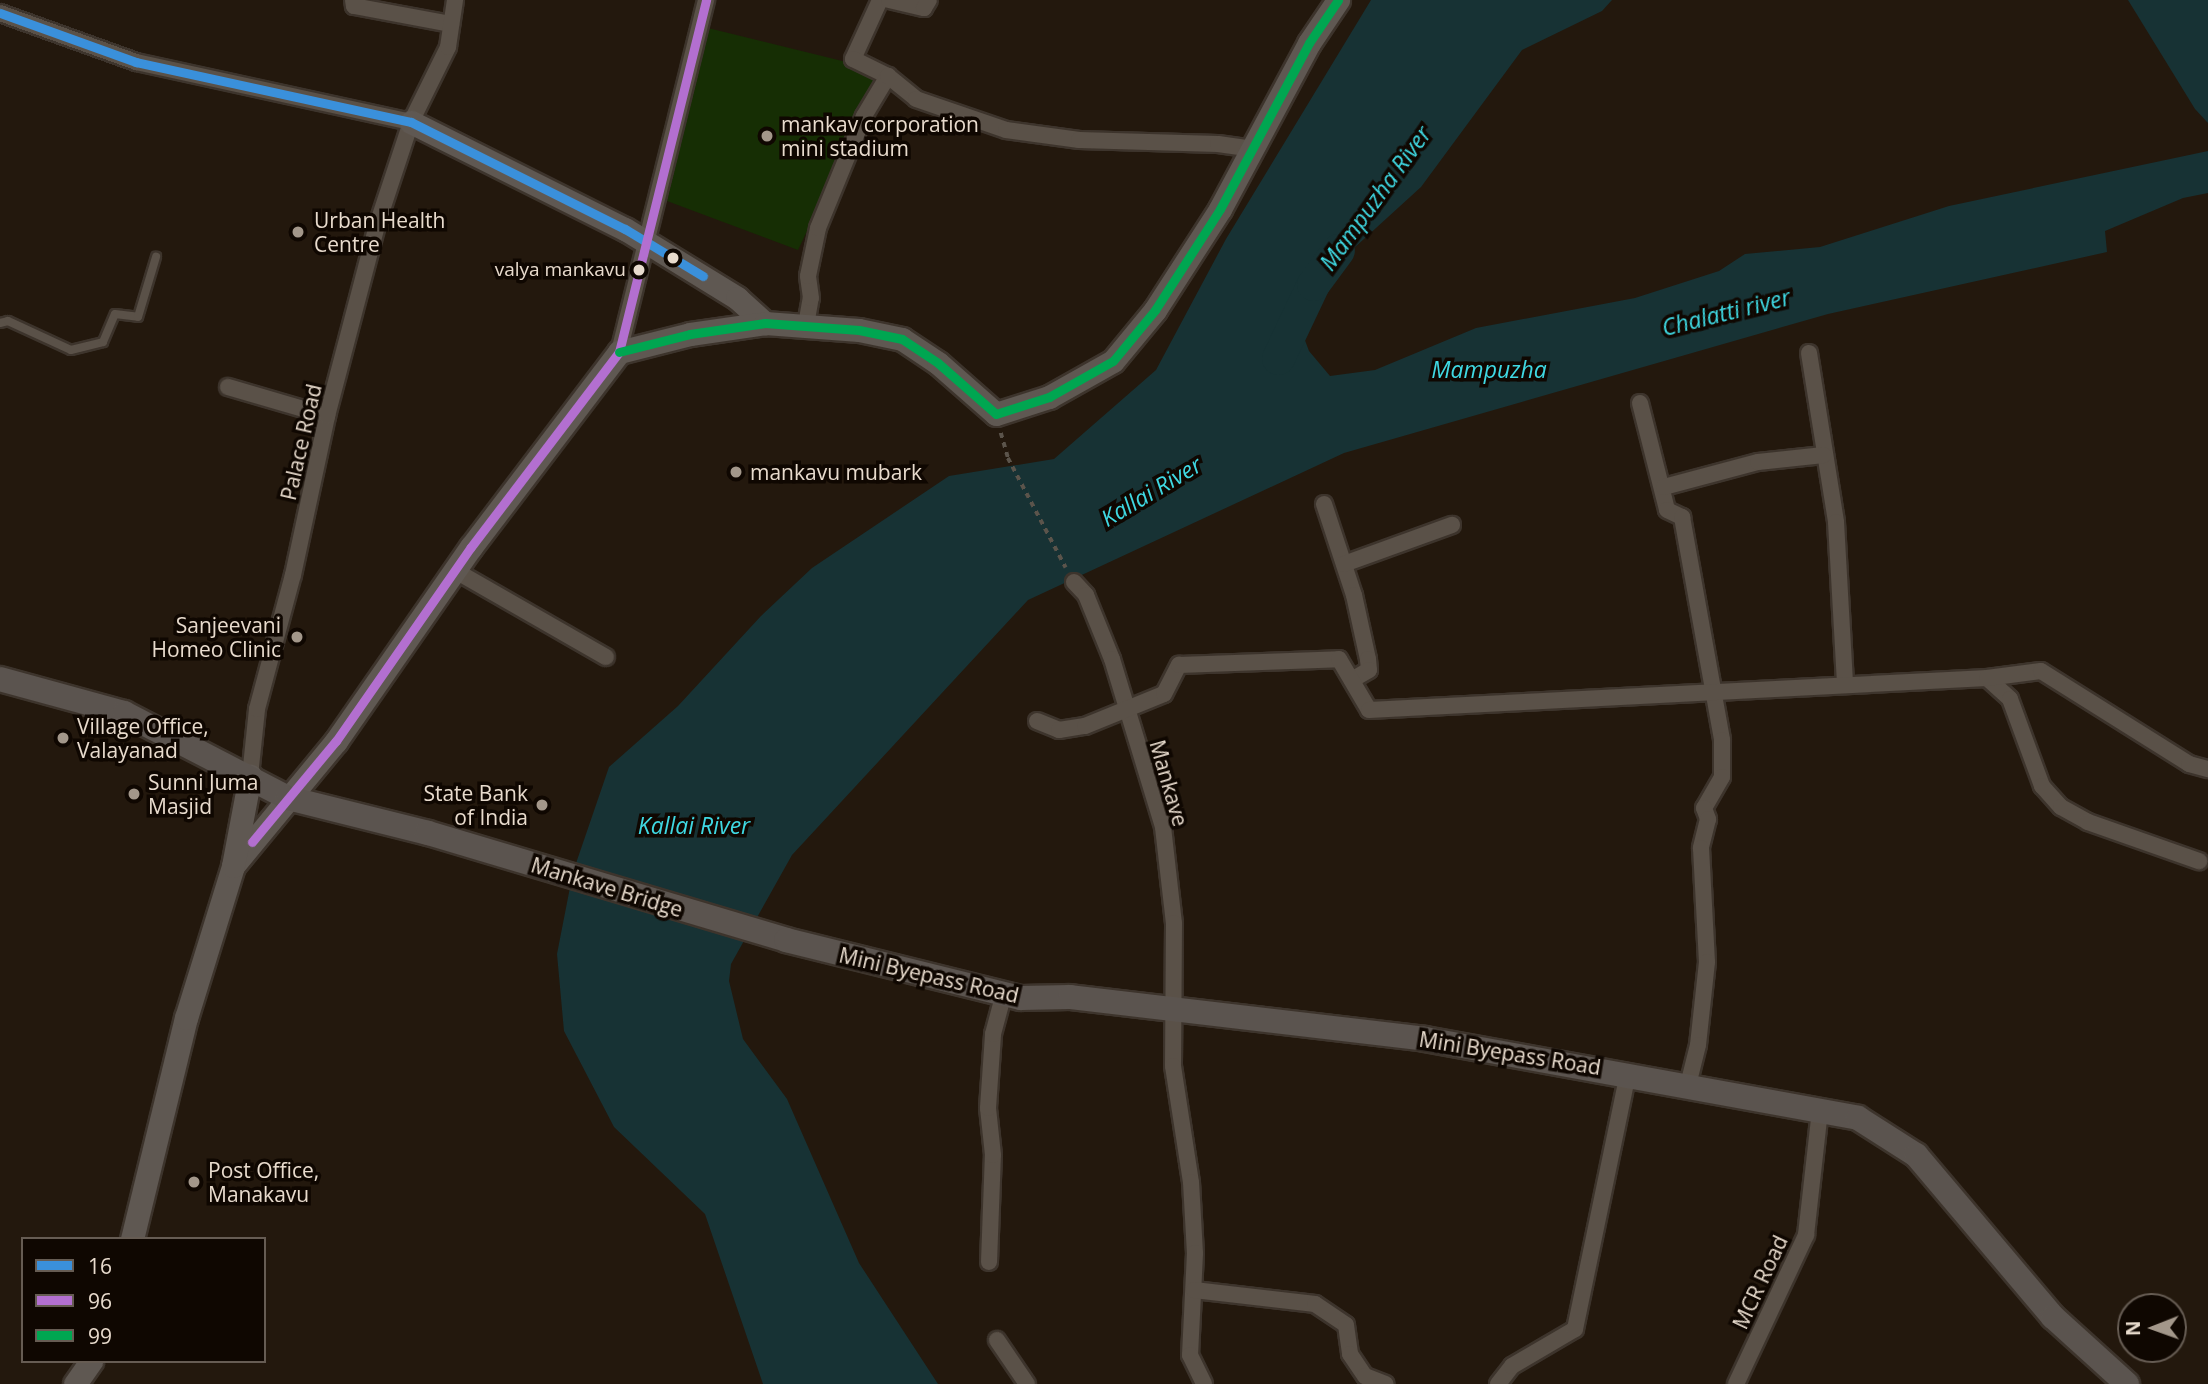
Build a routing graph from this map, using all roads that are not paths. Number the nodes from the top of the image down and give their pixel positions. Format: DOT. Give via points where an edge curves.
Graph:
graph roads {
  1 [pos="353,0"];
  2 [pos="455,0"];
  3 [pos="706,0"];
  4 [pos="880,0"];
  5 [pos="889,0"];
  6 [pos="929,0"];
  7 [pos="1338,0"];
  8 [pos="0,13"];
  9 [pos="452,24"];
  10 [pos="888,76"];
  11 [pos="411,122"];
  12 [pos="1252,149"];
  13 [pos="648,245"];
  14 [pos="156,257"];
  15 [pos="0,323"];
  16 [pos="765,323"];
  17 [pos="806,325"];
  18 [pos="619,352"];
  19 [pos="1809,353"];
  20 [pos="228,387"];
  21 [pos="1640,403"];
  22 [pos="327,416"];
  23 [pos="1824,455"];
  24 [pos="1664,487"];
  25 [pos="1324,504"];
  26 [pos="1452,525"];
  27 [pos="1344,564"];
  28 [pos="454,570"];
  29 [pos="1074,582"];
  30 [pos="606,657"];
  31 [pos="1987,678"];
  32 [pos="0,679"];
  33 [pos="1352,680"];
  34 [pos="1845,685"];
  35 [pos="1716,692"];
  36 [pos="1125,710"];
  37 [pos="1037,721"];
  38 [pos="2208,769"];
  39 [pos="250,775"];
  40 [pos="288,798"];
  41 [pos="2199,862"];
  42 [pos="233,866"];
  43 [pos="786,940"];
  44 [pos="1004,993"];
  45 [pos="1175,1009"];
  46 [pos="1628,1073"];
  47 [pos="1688,1085"];
  48 [pos="1820,1111"];
  49 [pos="132,1237"];
  50 [pos="989,1262"];
  51 [pos="1194,1290"];
  52 [pos="997,1340"];
  53 [pos="90,1363"];
  54 [pos="75,1384"];
  55 [pos="1027,1384"];
  56 [pos="1203,1384"];
  57 [pos="1386,1384"];
  58 [pos="1498,1384"];
  59 [pos="1736,1384"];
  60 [pos="2127,1384"];
  1 -- 9 [label="street" via="354,6"];
  2 -- 9 [label="street, Palace Road"];
  3 -- 13 [label="street"];
  4 -- 10 [label="street" via="853,58"];
  5 -- 6 [label="street" via="924,8"];
  7 -- 12 [label="main road"];
  8 -- 11 [label="street" via="136,62"];
  9 -- 11 [label="street, Palace Road" via="448,47"];
  10 -- 12 [label="street" via="916,99 1006,130 1079,140"];
  10 -- 17 [label="street" via="864,116 818,228 808,276 811,298"];
  11 -- 13 [label="main road" via="625,229"];
  11 -- 22 [label="street, Palace Road" via="378,222"];
  12 -- 17 [label="main road" via="1155,310 1113,361 1049,397 996,414 938,363 902,339"];
  13 -- 16 [label="main road" via="737,298"];
  13 -- 18 [label="street"];
  14 -- 15 [label="lane" via="138,317 115,314 103,342 71,350 8,321"];
  16 -- 17 [label="main road"];
  16 -- 18 [label="main road" via="690,334"];
  18 -- 28 [label="main road"];
  19 -- 23 [label="street"];
  20 -- 22 [label="street"];
  21 -- 24 [label="street" via="1648,444"];
  22 -- 39 [label="street, Palace Road" via="293,575 257,709"];
  23 -- 24 [label="street" via="1758,462"];
  23 -- 34 [label="street" via="1839,554"];
  24 -- 35 [label="street" via="1667,510 1682,516"];
  25 -- 27 [label="street"];
  26 -- 27 [label="street"];
  27 -- 33 [label="street" via="1369,670"];
  28 -- 30 [label="street"];
  28 -- 40 [label="main road" via="410,639"];
  29 -- 36 [label="street, Mankave" via="1086,595 1112,659"];
  31 -- 34 [label="street"];
  31 -- 38 [label="street" via="2041,671 2189,764"];
  31 -- 41 [label="street" via="2010,699 2042,786 2061,807 2088,822"];
  32 -- 39 [label="main road" via="124,713"];
  33 -- 35 [label="street" via="1369,710"];
  33 -- 36 [label="street" via="1339,659 1179,665 1164,694"];
  34 -- 35 [label="street"];
  35 -- 47 [label="street" via="1722,777 1704,808 1709,819 1701,848 1707,962 1698,1045"];
  36 -- 37 [label="street" via="1085,726 1059,730"];
  36 -- 45 [label="street, Mankave" via="1163,827 1174,923"];
  39 -- 40 [label="main road"];
  39 -- 42 [label="main road"];
  40 -- 42 [label="main road"];
  40 -- 43 [label="main road, Mankave Bridge" via="428,833"];
  42 -- 49 [label="main road" via="186,1018"];
  43 -- 44 [label="main road, Mini Byepass Road"];
  44 -- 45 [label="main road, Mini Byepass Road"];
  44 -- 50 [label="street" via="993,1034 989,1096 993,1155"];
  45 -- 46 [label="main road, Mini Byepass Road" via="1424,1039"];
  45 -- 51 [label="street, Mankave" via="1173,1066 1191,1182"];
  46 -- 47 [label="main road, Mini Byepass Road"];
  46 -- 58 [label="street" via="1575,1329 1513,1366"];
  47 -- 48 [label="main road, Mini Byepass Road"];
  48 -- 59 [label="street, MCR Road" via="1806,1235"];
  48 -- 60 [label="main road, Mini Byepass Road" via="1858,1118 1916,1155 2053,1317"];
  51 -- 56 [label="street, Mankave" via="1190,1355"];
  51 -- 57 [label="street" via="1315,1304 1346,1325 1350,1354 1365,1376"];
  52 -- 55 [label="street"];
  53 -- 54 [label="main road"];
}
